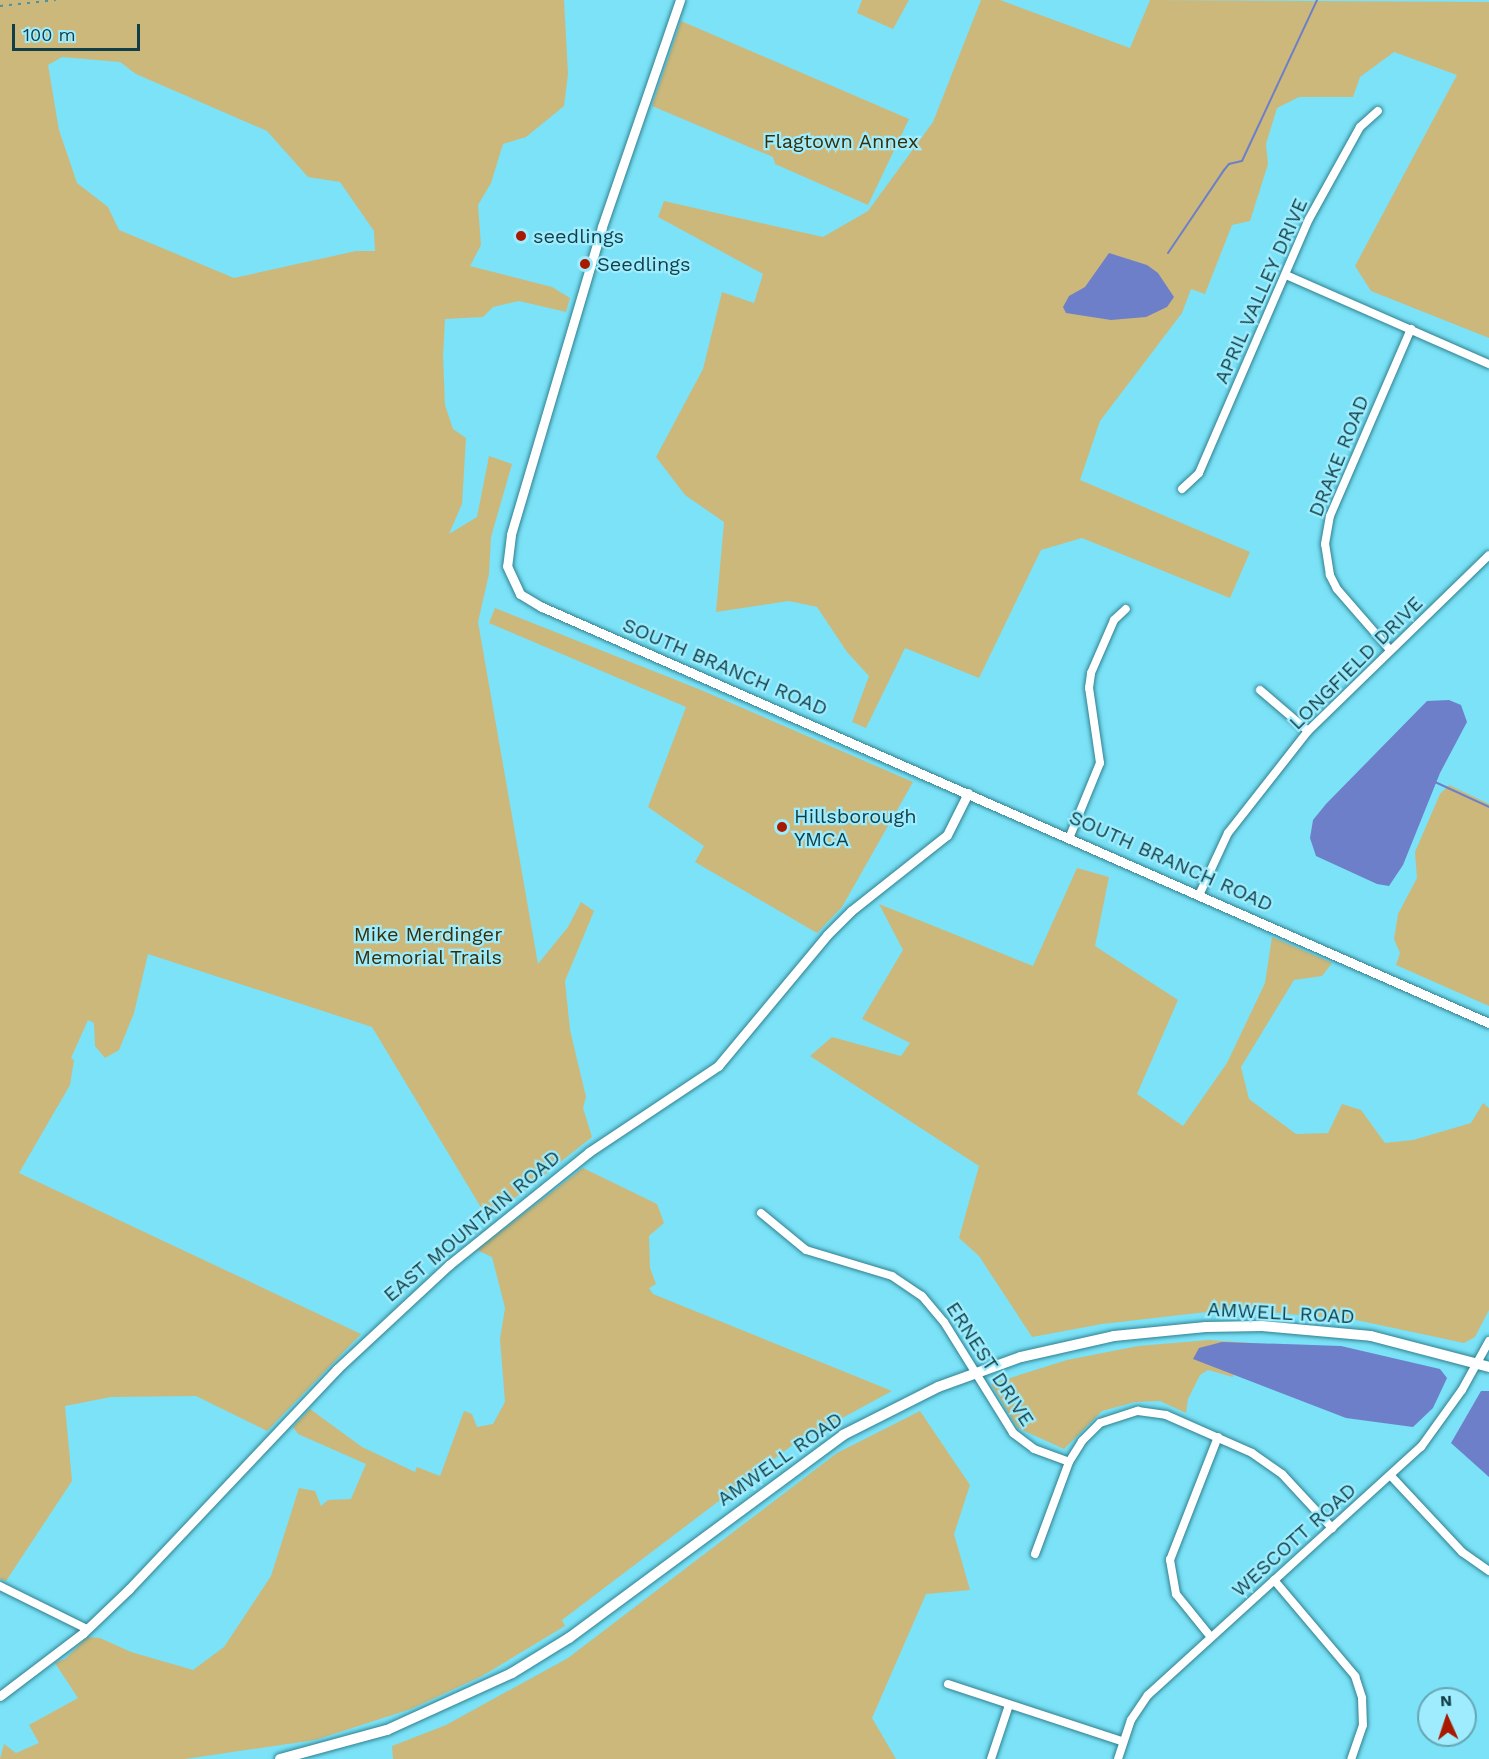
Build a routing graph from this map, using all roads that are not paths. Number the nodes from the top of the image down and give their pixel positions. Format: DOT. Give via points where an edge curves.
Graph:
graph roads {
  1 [pos="680,0"];
  2 [pos="1378,111"];
  3 [pos="1286,275"];
  4 [pos="1411,329"];
  5 [pos="1489,364"];
  6 [pos="1182,489"];
  7 [pos="1489,555"];
  8 [pos="1486,565"];
  9 [pos="1126,609"];
  10 [pos="1390,650"];
  11 [pos="1260,690"];
  12 [pos="1308,731"];
  13 [pos="968,793"];
  14 [pos="1070,836"];
  15 [pos="1200,893"];
  16 [pos="1489,1023"];
  17 [pos="761,1213"];
  18 [pos="1489,1341"];
  19 [pos="1478,1363"];
  20 [pos="1489,1367"];
  21 [pos="975,1373"];
  22 [pos="1218,1437"];
  23 [pos="1069,1462"];
  24 [pos="1392,1476"];
  25 [pos="1332,1528"];
  26 [pos="1035,1554"];
  27 [pos="1489,1571"];
  28 [pos="1274,1580"];
  29 [pos="0,1586"];
  30 [pos="87,1629"];
  31 [pos="1210,1636"];
  32 [pos="948,1684"];
  33 [pos="0,1696"];
  34 [pos="1009,1705"];
  35 [pos="1121,1741"];
  36 [pos="280,1759"];
  37 [pos="991,1759"];
  38 [pos="1118,1759"];
  39 [pos="1351,1759"];
  1 -- 13 [label="street, SOUTH BRANCH ROAD" via="571,331 511,535 509,577 520,594 542,608"];
  2 -- 3 [label="street, APRIL VALLEY DRIVE" via="1360,127 1309,219"];
  3 -- 4 [label="street"];
  3 -- 6 [label="street, APRIL VALLEY DRIVE" via="1199,473"];
  4 -- 5 [label="street"];
  4 -- 10 [label="street, DRAKE ROAD" via="1330,516 1325,544 1337,589"];
  7 -- 8 [label="street, LONGFIELD DRIVE"];
  8 -- 10 [label="street, LONGFIELD DRIVE"];
  9 -- 14 [label="street" via="1114,620 1091,673 1089,688 1100,763"];
  10 -- 12 [label="street, LONGFIELD DRIVE"];
  11 -- 12 [label="street"];
  12 -- 15 [label="street, LONGFIELD DRIVE" via="1228,832"];
  13 -- 14 [label="street, SOUTH BRANCH ROAD"];
  13 -- 30 [label="street, EAST MOUNTAIN ROAD" via="947,836 851,911 827,935 718,1066 589,1152 424,1287 337,1370 182,1536"];
  14 -- 15 [label="street, SOUTH BRANCH ROAD"];
  15 -- 16 [label="street, SOUTH BRANCH ROAD"];
  17 -- 21 [label="street, ERNEST DRIVE" via="806,1250 881,1272 912,1288 937,1311"];
  18 -- 19 [label="street, WESCOTT ROAD"];
  19 -- 20 [label="main road, AMWELL ROAD"];
  19 -- 21 [label="main road, AMWELL ROAD" via="1371,1336 1235,1326 1114,1336 1045,1350"];
  19 -- 24 [label="street, WESCOTT ROAD" via="1432,1434"];
  21 -- 23 [label="street, ERNEST DRIVE" via="1004,1422 1022,1442"];
  21 -- 36 [label="main road, AMWELL ROAD" via="915,1397 808,1457 622,1600 512,1673 387,1730"];
  22 -- 23 [label="street" via="1166,1415 1125,1413 1090,1431"];
  22 -- 25 [label="street" via="1252,1453 1282,1474"];
  22 -- 31 [label="street" via="1170,1560 1176,1594"];
  23 -- 26 [label="street"];
  24 -- 25 [label="street, WESCOTT ROAD"];
  24 -- 27 [label="street" via="1462,1552"];
  25 -- 28 [label="street, WESCOTT ROAD"];
  28 -- 31 [label="street, WESCOTT ROAD"];
  28 -- 39 [label="street" via="1356,1676 1363,1711 1360,1738"];
  29 -- 30 [label="street"];
  30 -- 33 [label="street, EAST MOUNTAIN ROAD"];
  31 -- 35 [label="street, WESCOTT ROAD" via="1148,1695"];
  32 -- 34 [label="street"];
  34 -- 35 [label="street"];
  34 -- 37 [label="street"];
  35 -- 38 [label="street, WESCOTT ROAD"];
}
